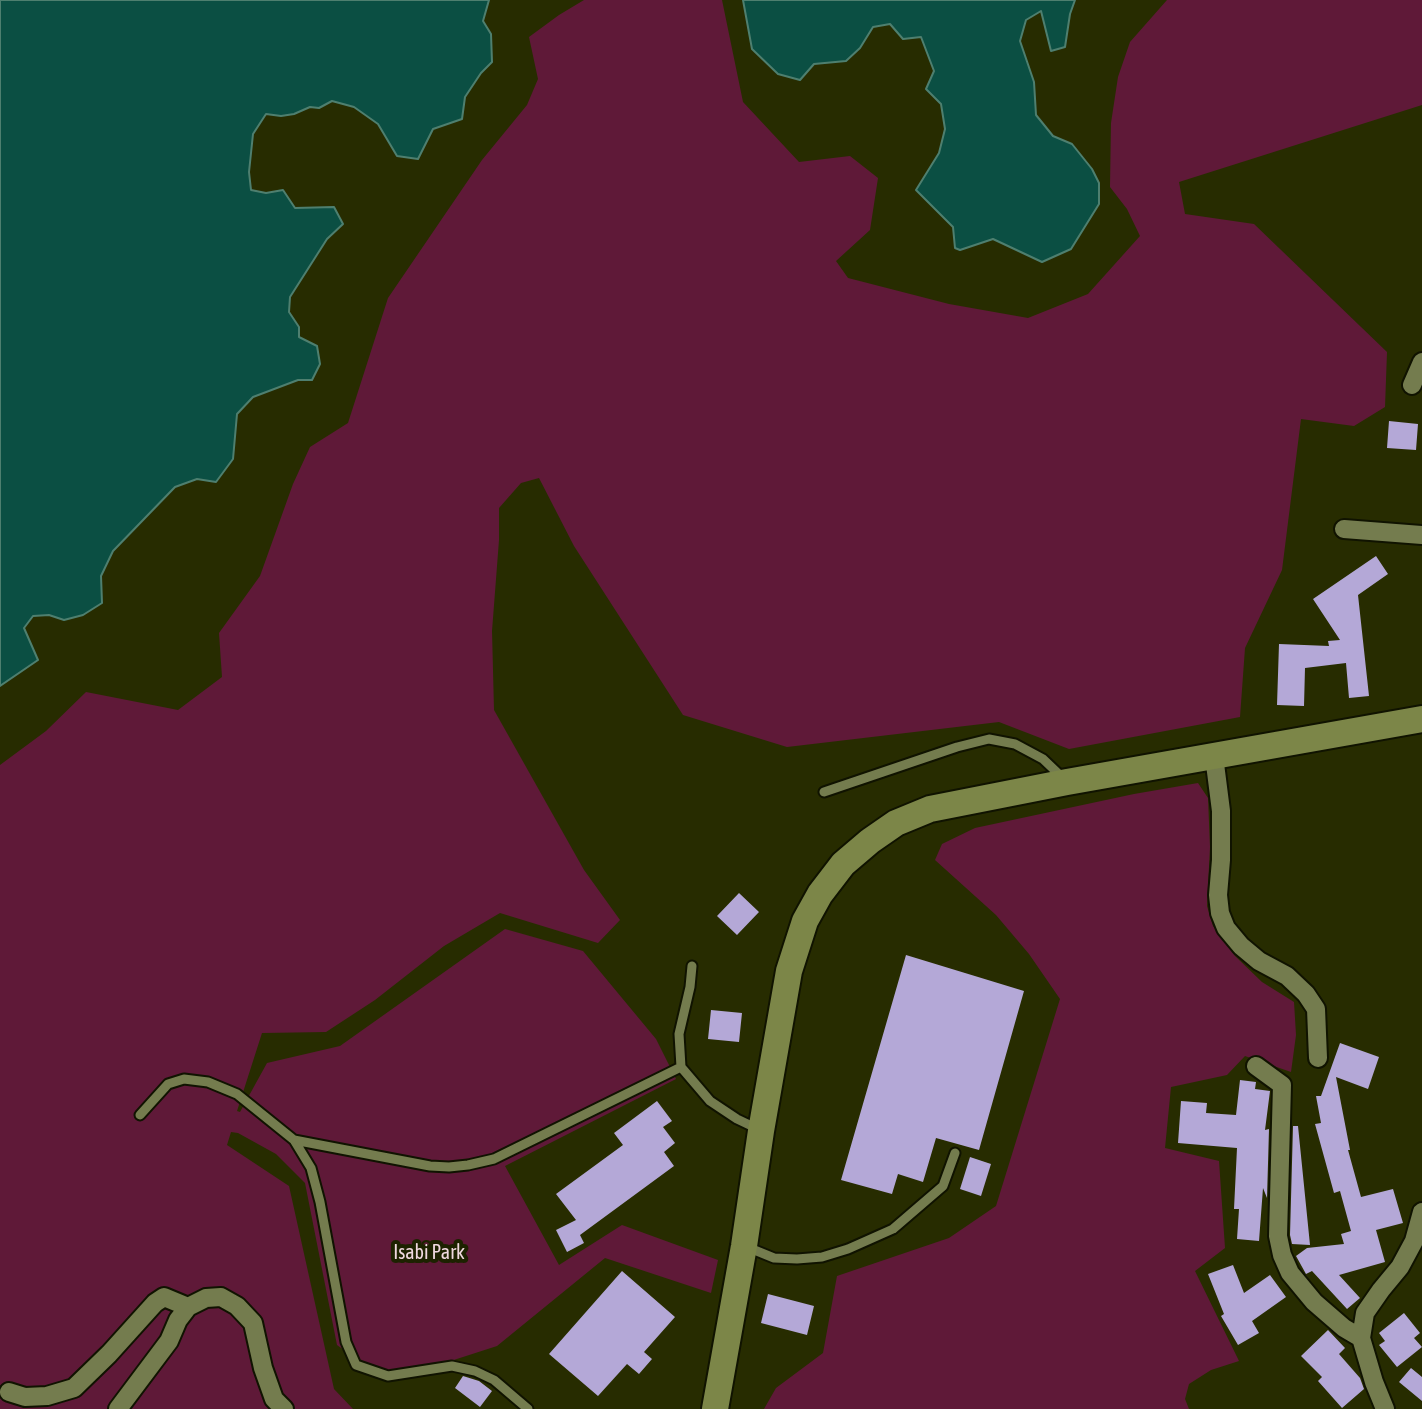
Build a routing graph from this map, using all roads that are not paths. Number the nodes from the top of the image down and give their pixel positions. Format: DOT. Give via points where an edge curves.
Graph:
graph roads {
  1 [pos="1422,362"];
  2 [pos="1412,385"];
  3 [pos="1344,529"];
  4 [pos="1422,535"];
  5 [pos="1422,719"];
  6 [pos="1214,756"];
  7 [pos="1067,782"];
  8 [pos="824,792"];
  9 [pos="692,966"];
  10 [pos="1318,1058"];
  11 [pos="1256,1066"];
  12 [pos="681,1067"];
  13 [pos="140,1115"];
  14 [pos="761,1131"];
  15 [pos="294,1140"];
  16 [pos="955,1153"];
  17 [pos="1422,1212"];
  18 [pos="744,1246"];
  19 [pos="188,1307"];
  20 [pos="1361,1338"];
  21 [pos="9,1392"];
  22 [pos="118,1409"];
  23 [pos="284,1409"];
  24 [pos="528,1409"];
  25 [pos="715,1409"];
  26 [pos="1385,1409"];
  1 -- 2 [label="street"];
  3 -- 4 [label="street"];
  5 -- 6 [label="street"];
  6 -- 7 [label="street"];
  6 -- 10 [label="street" via="1221,811 1220,913 1241,946 1306,994 1316,1009"];
  7 -- 8 [label="lane" via="1043,759 1015,744 989,739"];
  7 -- 14 [label="street" via="930,809 896,823 843,864 805,921 789,971"];
  9 -- 12 [label="lane" via="679,1034"];
  11 -- 20 [label="street" via="1282,1085 1282,1255 1314,1302"];
  12 -- 14 [label="lane" via="710,1101"];
  12 -- 15 [label="lane" via="494,1159 468,1165 430,1166"];
  13 -- 15 [label="lane" via="168,1084 184,1079 208,1082 237,1094"];
  14 -- 18 [label="street"];
  15 -- 24 [label="lane" via="311,1168 346,1342 356,1365 388,1376 452,1366 475,1371"];
  16 -- 18 [label="lane" via="943,1186 893,1229 848,1249 797,1259 774,1258"];
  17 -- 20 [label="street" via="1400,1267 1365,1313"];
  18 -- 25 [label="street"];
  19 -- 21 [label="street" via="164,1297 155,1303 74,1388 47,1396"];
  19 -- 22 [label="street"];
  19 -- 23 [label="street" via="221,1297 237,1306 253,1323 274,1399"];
  20 -- 26 [label="street"];
}
